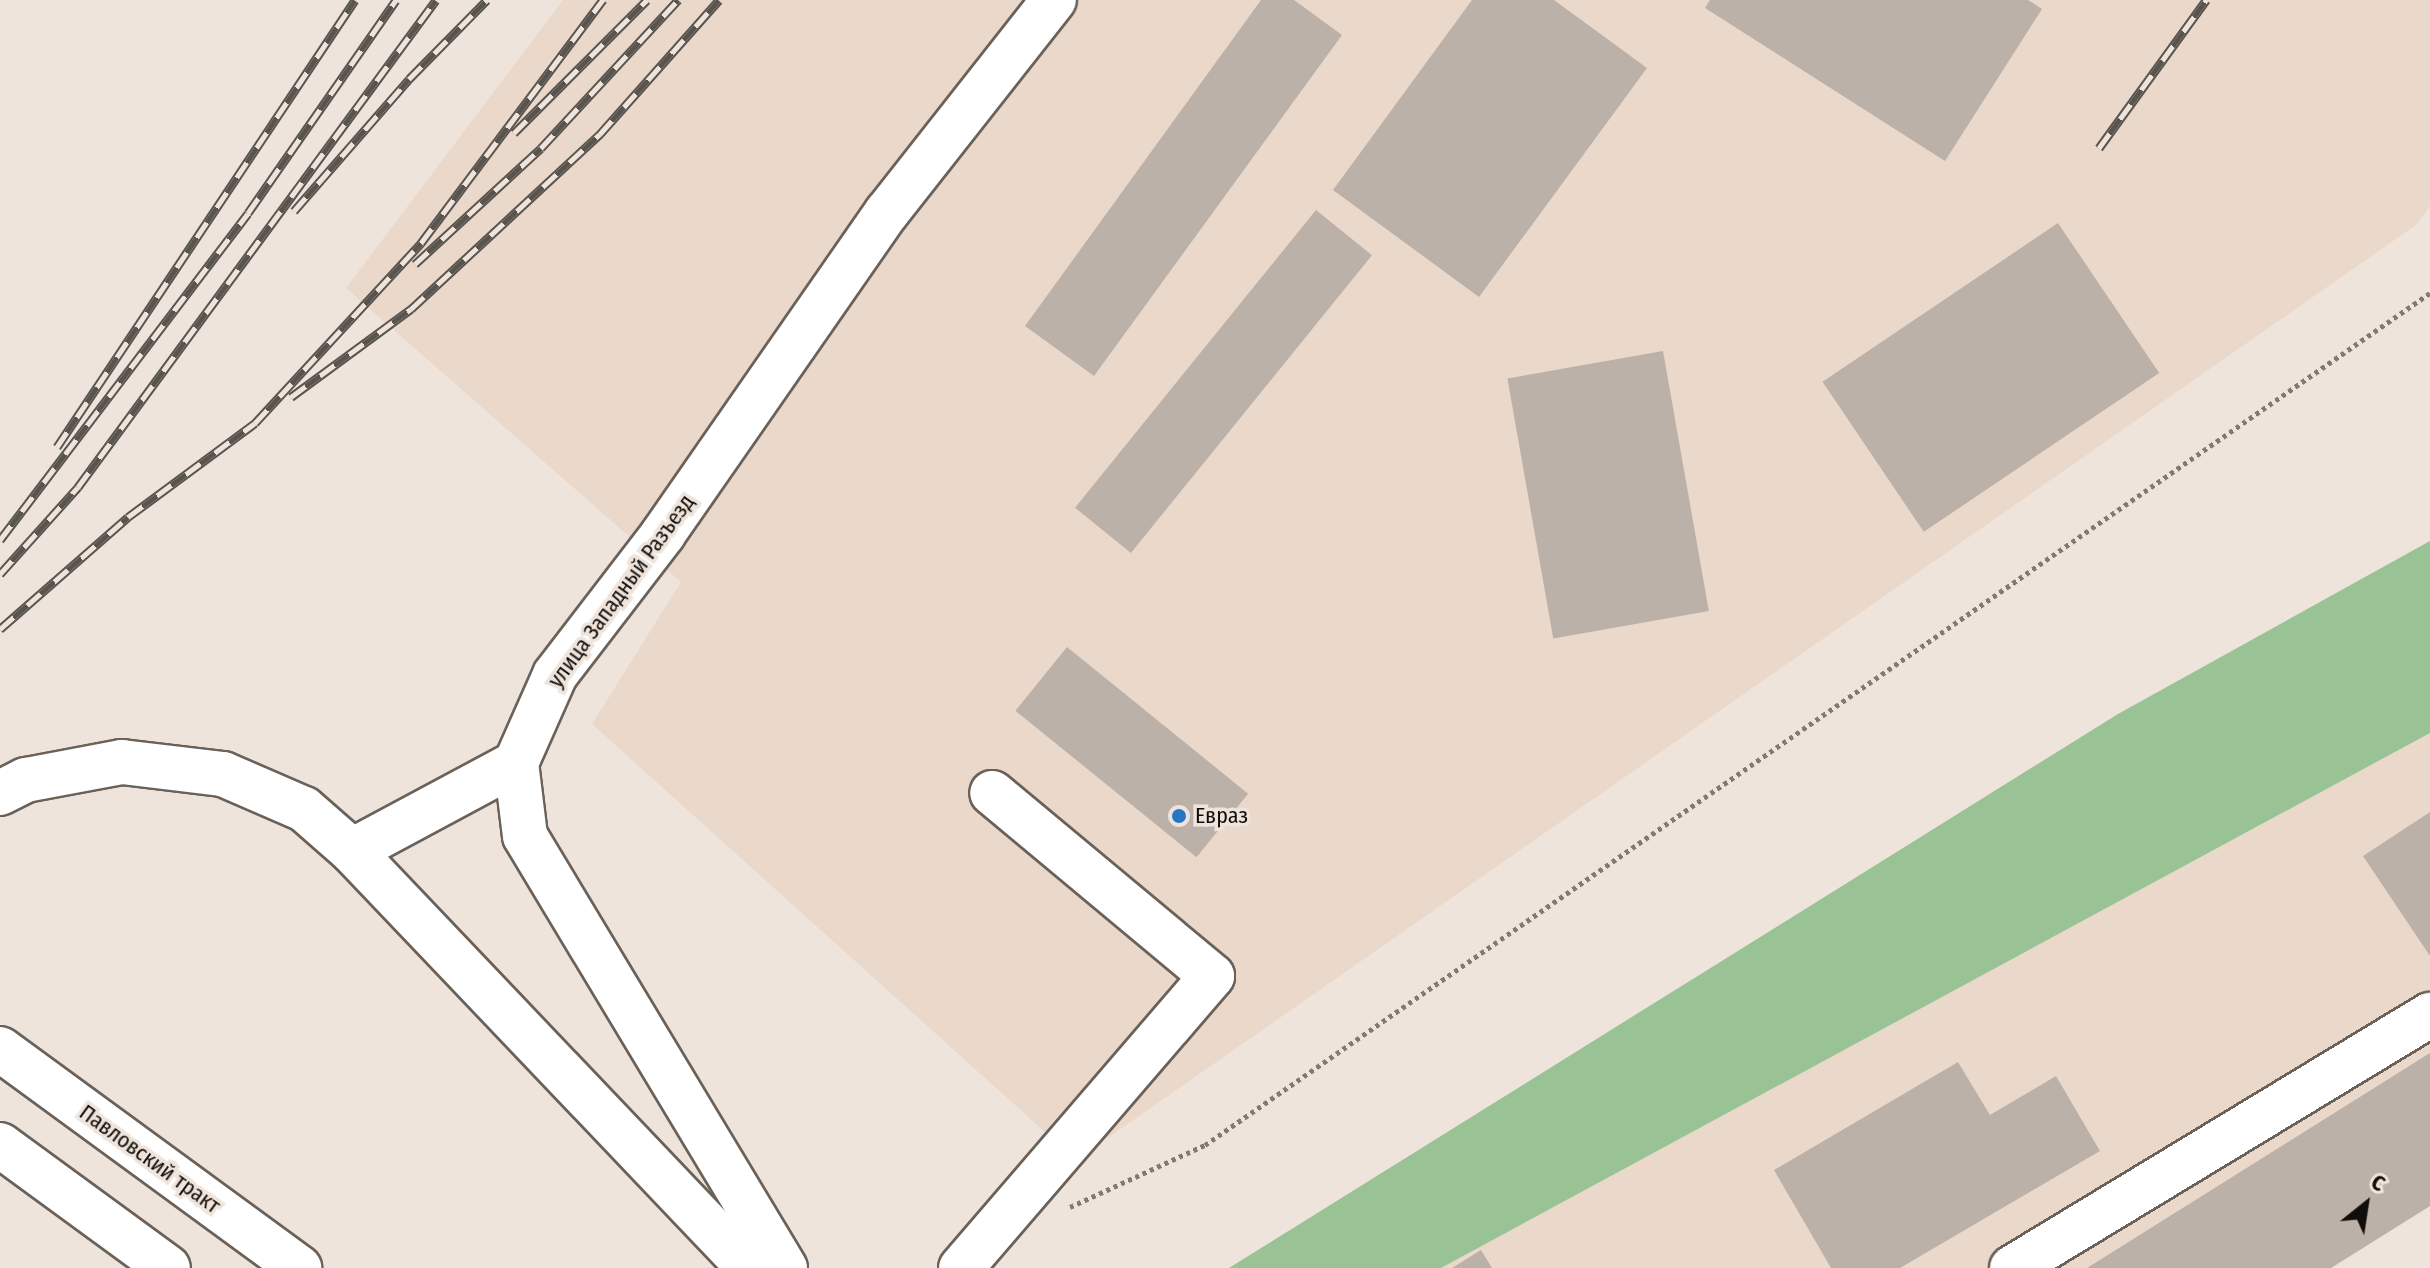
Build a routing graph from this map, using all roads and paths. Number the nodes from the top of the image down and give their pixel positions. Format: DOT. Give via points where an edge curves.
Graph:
graph roads {
  1 [pos="1054,0"];
  2 [pos="2430,293"];
  3 [pos="516,763"];
  4 [pos="0,793"];
  5 [pos="992,793"];
  6 [pos="352,851"];
  7 [pos="2430,1015"];
  8 [pos="0,1049"];
  9 [pos="0,1145"];
  10 [pos="1066,1209"];
  11 [pos="168,1268"];
  12 [pos="299,1268"];
  13 [pos="749,1268"];
  14 [pos="785,1268"];
  15 [pos="961,1268"];
  16 [pos="2012,1268"];
  1 -- 3 [label="main road, улица Западный Разъезд" via="887,212 663,534 555,675"];
  2 -- 10 [label="path" via="1205,1145"];
  3 -- 6 [label="main road"];
  3 -- 14 [label="main road" via="525,836"];
  4 -- 6 [label="main road" via="26,780 122,762 223,774 304,809"];
  5 -- 15 [label="main road" via="1212,976"];
  6 -- 13 [label="main road"];
  7 -- 16 [label="main road"];
  8 -- 12 [label="main road, Павловский тракт"];
  9 -- 11 [label="main road"];
}
